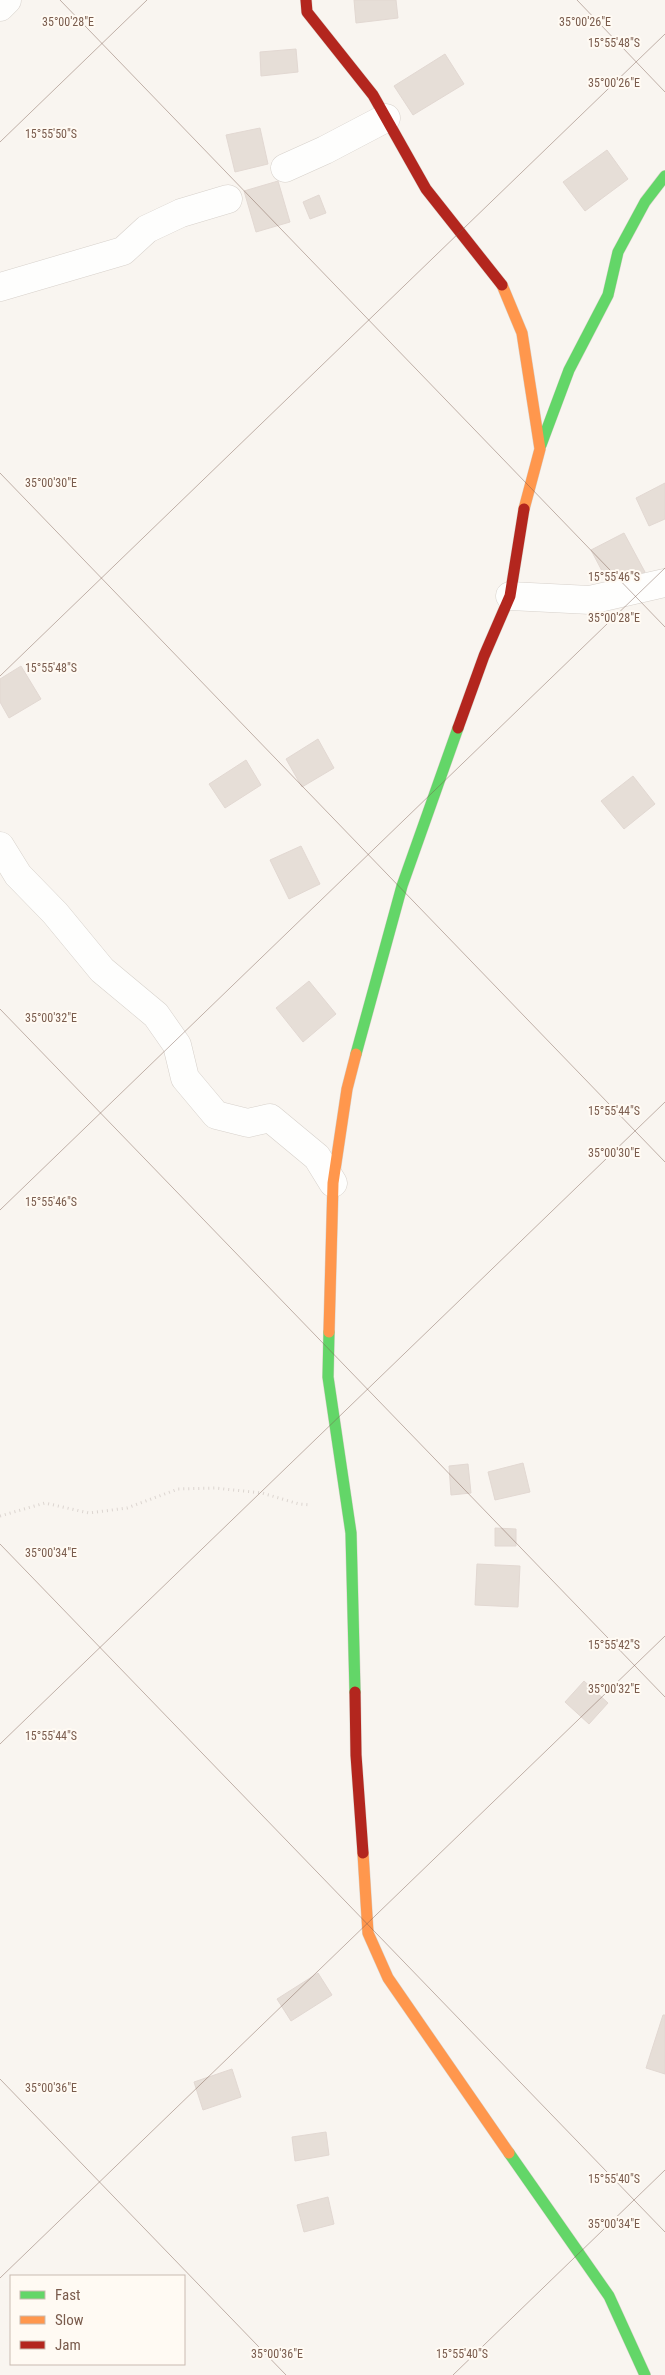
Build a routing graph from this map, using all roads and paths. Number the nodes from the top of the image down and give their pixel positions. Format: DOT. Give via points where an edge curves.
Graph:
graph roads {
  1 [pos="6,0"];
  2 [pos="306,0"];
  3 [pos="0,7"];
  4 [pos="386,118"];
  5 [pos="285,168"];
  6 [pos="665,176"];
  7 [pos="228,199"];
  8 [pos="0,287"];
  9 [pos="540,449"];
  10 [pos="665,583"];
  11 [pos="510,596"];
  12 [pos="0,846"];
  13 [pos="333,1183"];
  14 [pos="346,1501"];
  15 [pos="0,1516"];
  16 [pos="645,2375"];
  1 -- 3 [label="street"];
  2 -- 4 [label="street" via="307,12 373,95"];
  4 -- 5 [label="street"];
  4 -- 9 [label="street" via="426,189 501,284 522,332"];
  6 -- 9 [label="street" via="645,202 618,252 608,295 569,370"];
  7 -- 8 [label="street" via="181,213 148,229 123,251"];
  9 -- 11 [label="street" via="527,492"];
  10 -- 11 [label="street" via="590,600"];
  11 -- 13 [label="street" via="484,656 402,886 347,1089"];
  12 -- 13 [label="street" via="18,875 55,913 102,970 156,1016 177,1046 185,1078 216,1115 248,1123 270,1118 317,1157"];
  13 -- 14 [label="street" via="328,1377"];
  14 -- 15 [label="path" via="318,1506 262,1493 216,1488 178,1489 127,1508 89,1513 45,1504"];
  14 -- 16 [label="street" via="351,1533 356,1755 368,1933 388,1978 608,2296"];
}
